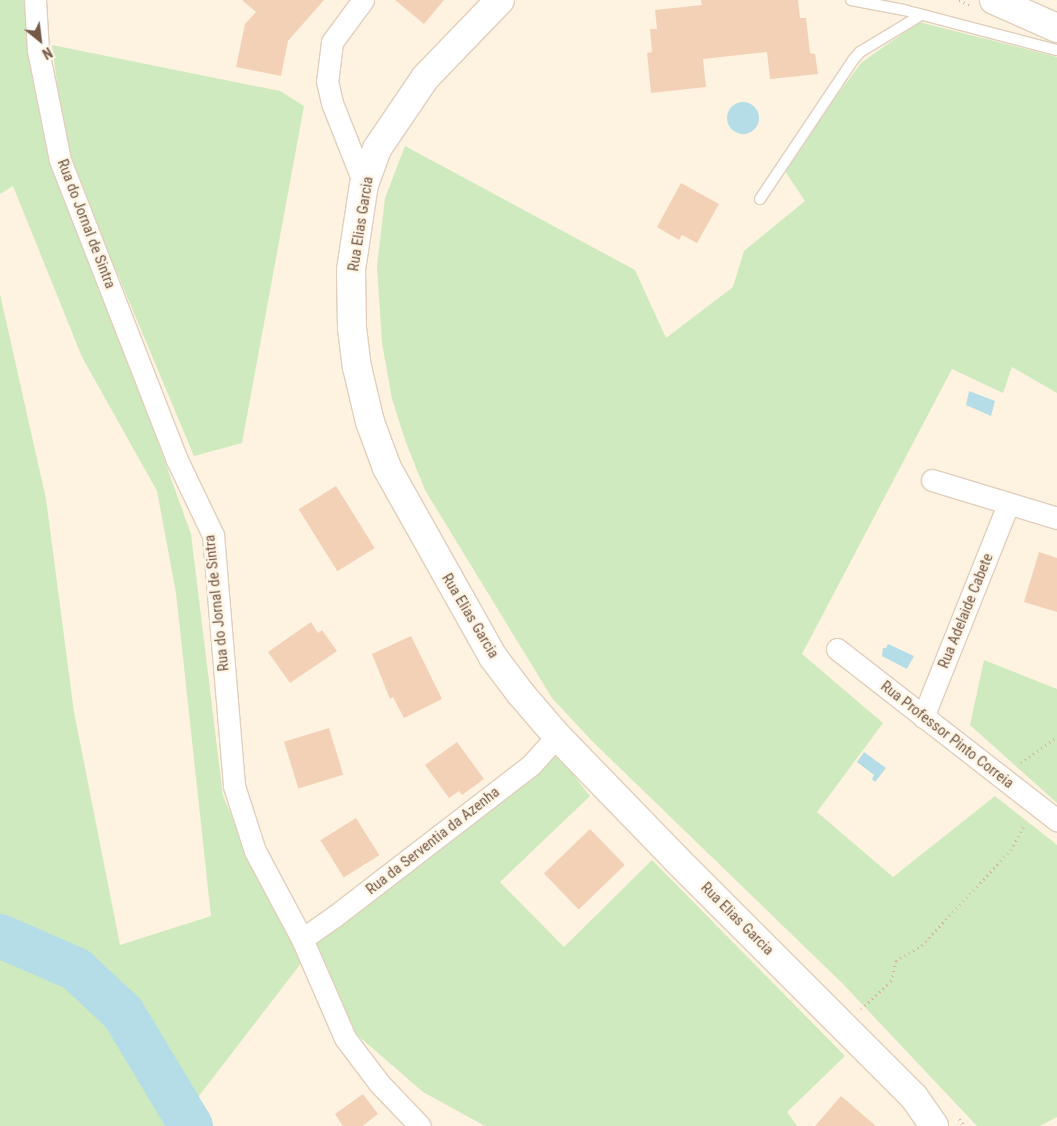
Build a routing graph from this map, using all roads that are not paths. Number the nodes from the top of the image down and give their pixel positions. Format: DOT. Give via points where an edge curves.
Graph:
graph roads {
  1 [pos="35,0"];
  2 [pos="364,0"];
  3 [pos="500,0"];
  4 [pos="851,0"];
  5 [pos="994,0"];
  6 [pos="921,15"];
  7 [pos="1057,28"];
  8 [pos="1057,50"];
  9 [pos="364,184"];
  10 [pos="760,199"];
  11 [pos="932,480"];
  12 [pos="1008,505"];
  13 [pos="1057,518"];
  14 [pos="837,650"];
  15 [pos="923,717"];
  16 [pos="557,736"];
  17 [pos="1057,820"];
  18 [pos="302,938"];
  19 [pos="945,1121"];
  20 [pos="420,1126"];
  1 -- 18 [label="street, Rua do Jornal de Sintra" via="38,50 60,160 177,460 214,536 234,786 255,851"];
  2 -- 9 [label="street" via="332,42 327,81 332,103"];
  3 -- 9 [label="street, Rua Elias Garcia" via="425,78 377,148"];
  4 -- 6 [label="lane"];
  5 -- 7 [label="street"];
  6 -- 8 [label="lane"];
  6 -- 10 [label="lane" via="852,60"];
  9 -- 16 [label="street, Rua Elias Garcia" via="351,270 352,328 357,368 370,422 387,468 493,657"];
  11 -- 12 [label="street"];
  12 -- 13 [label="street"];
  12 -- 15 [label="street, Rua Adelaide Cabete"];
  14 -- 15 [label="street, Rua Professor Pinto Correia"];
  15 -- 17 [label="street, Rua Professor Pinto Correia"];
  16 -- 18 [label="street, Rua da Serventia da Azenha" via="532,765"];
  16 -- 19 [label="street, Rua Elias Garcia" via="914,1097"];
  18 -- 20 [label="street, Rua do Jornal de Sintra" via="345,1038 379,1083"];
}
